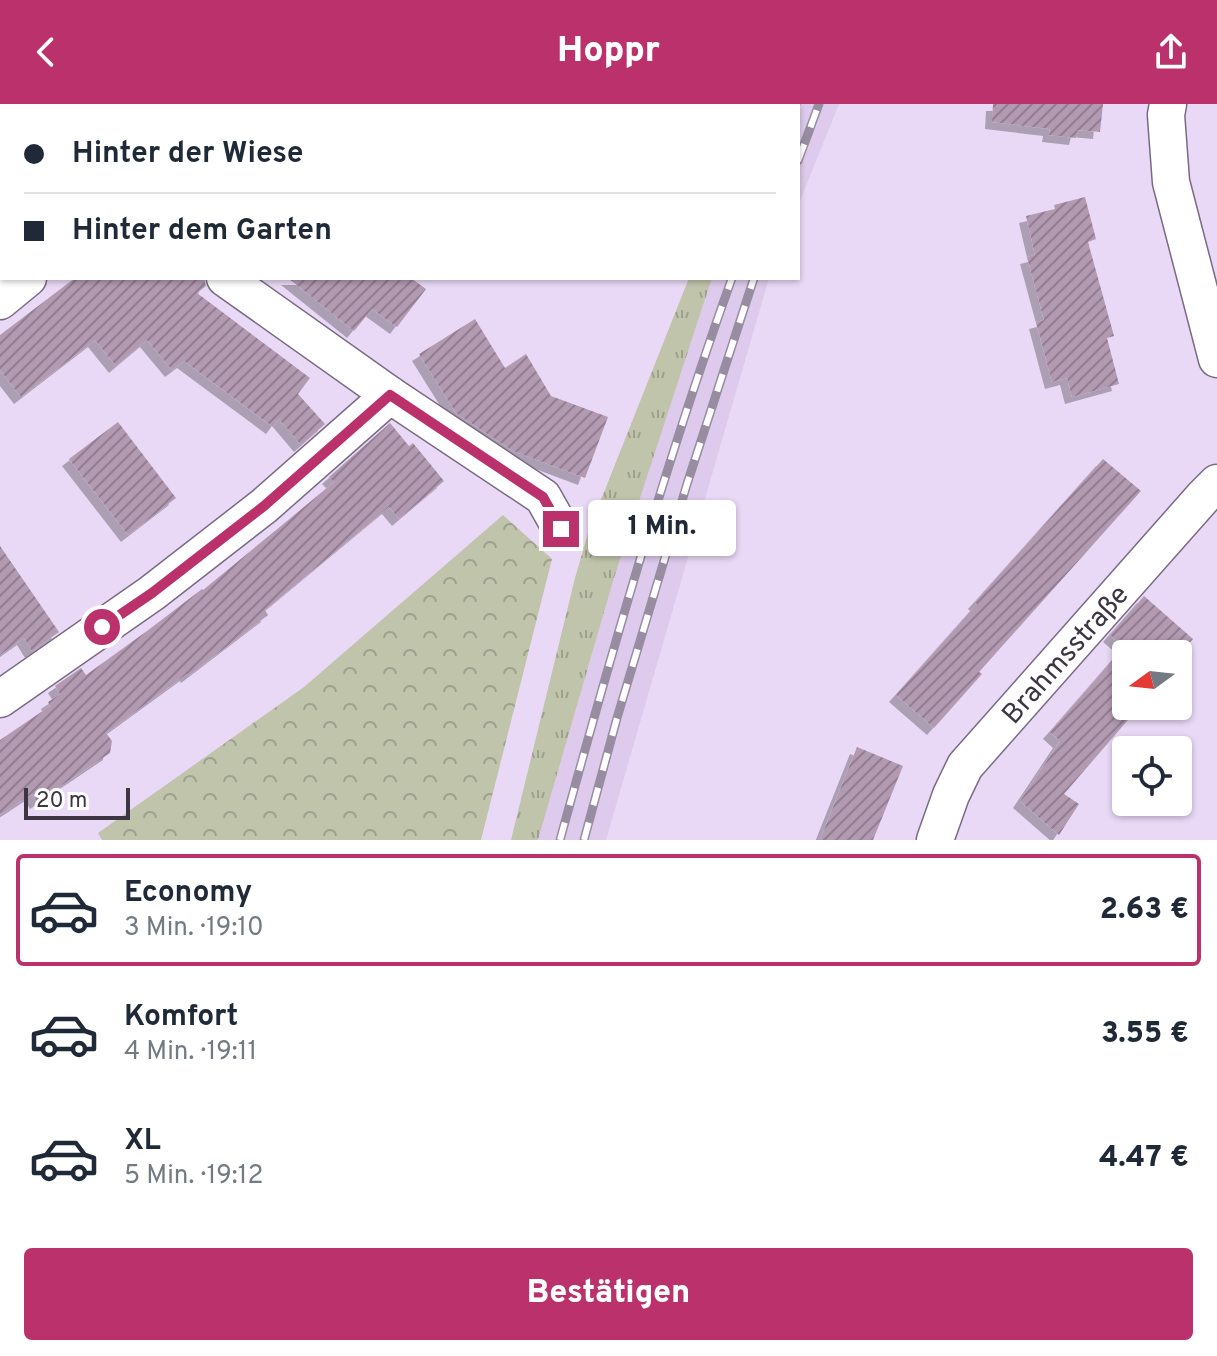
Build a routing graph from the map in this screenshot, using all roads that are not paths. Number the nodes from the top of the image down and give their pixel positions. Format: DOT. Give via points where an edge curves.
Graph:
graph roads {
  1 [pos="1168,104"];
  2 [pos="26,280"];
  3 [pos="228,280"];
  4 [pos="0,301"];
  5 [pos="1217,359"];
  6 [pos="390,395"];
  7 [pos="1217,483"];
  8 [pos="561,529"];
  9 [pos="0,699"];
  10 [pos="935,840"];
  1 -- 5 [label="street" via="1171,182"];
  2 -- 4 [label="street"];
  3 -- 6 [label="street"];
  6 -- 8 [label="street" via="543,497"];
  6 -- 9 [label="street" via="177,574"];
  7 -- 10 [label="street, Brahmsstraße" via="965,766"];
}
